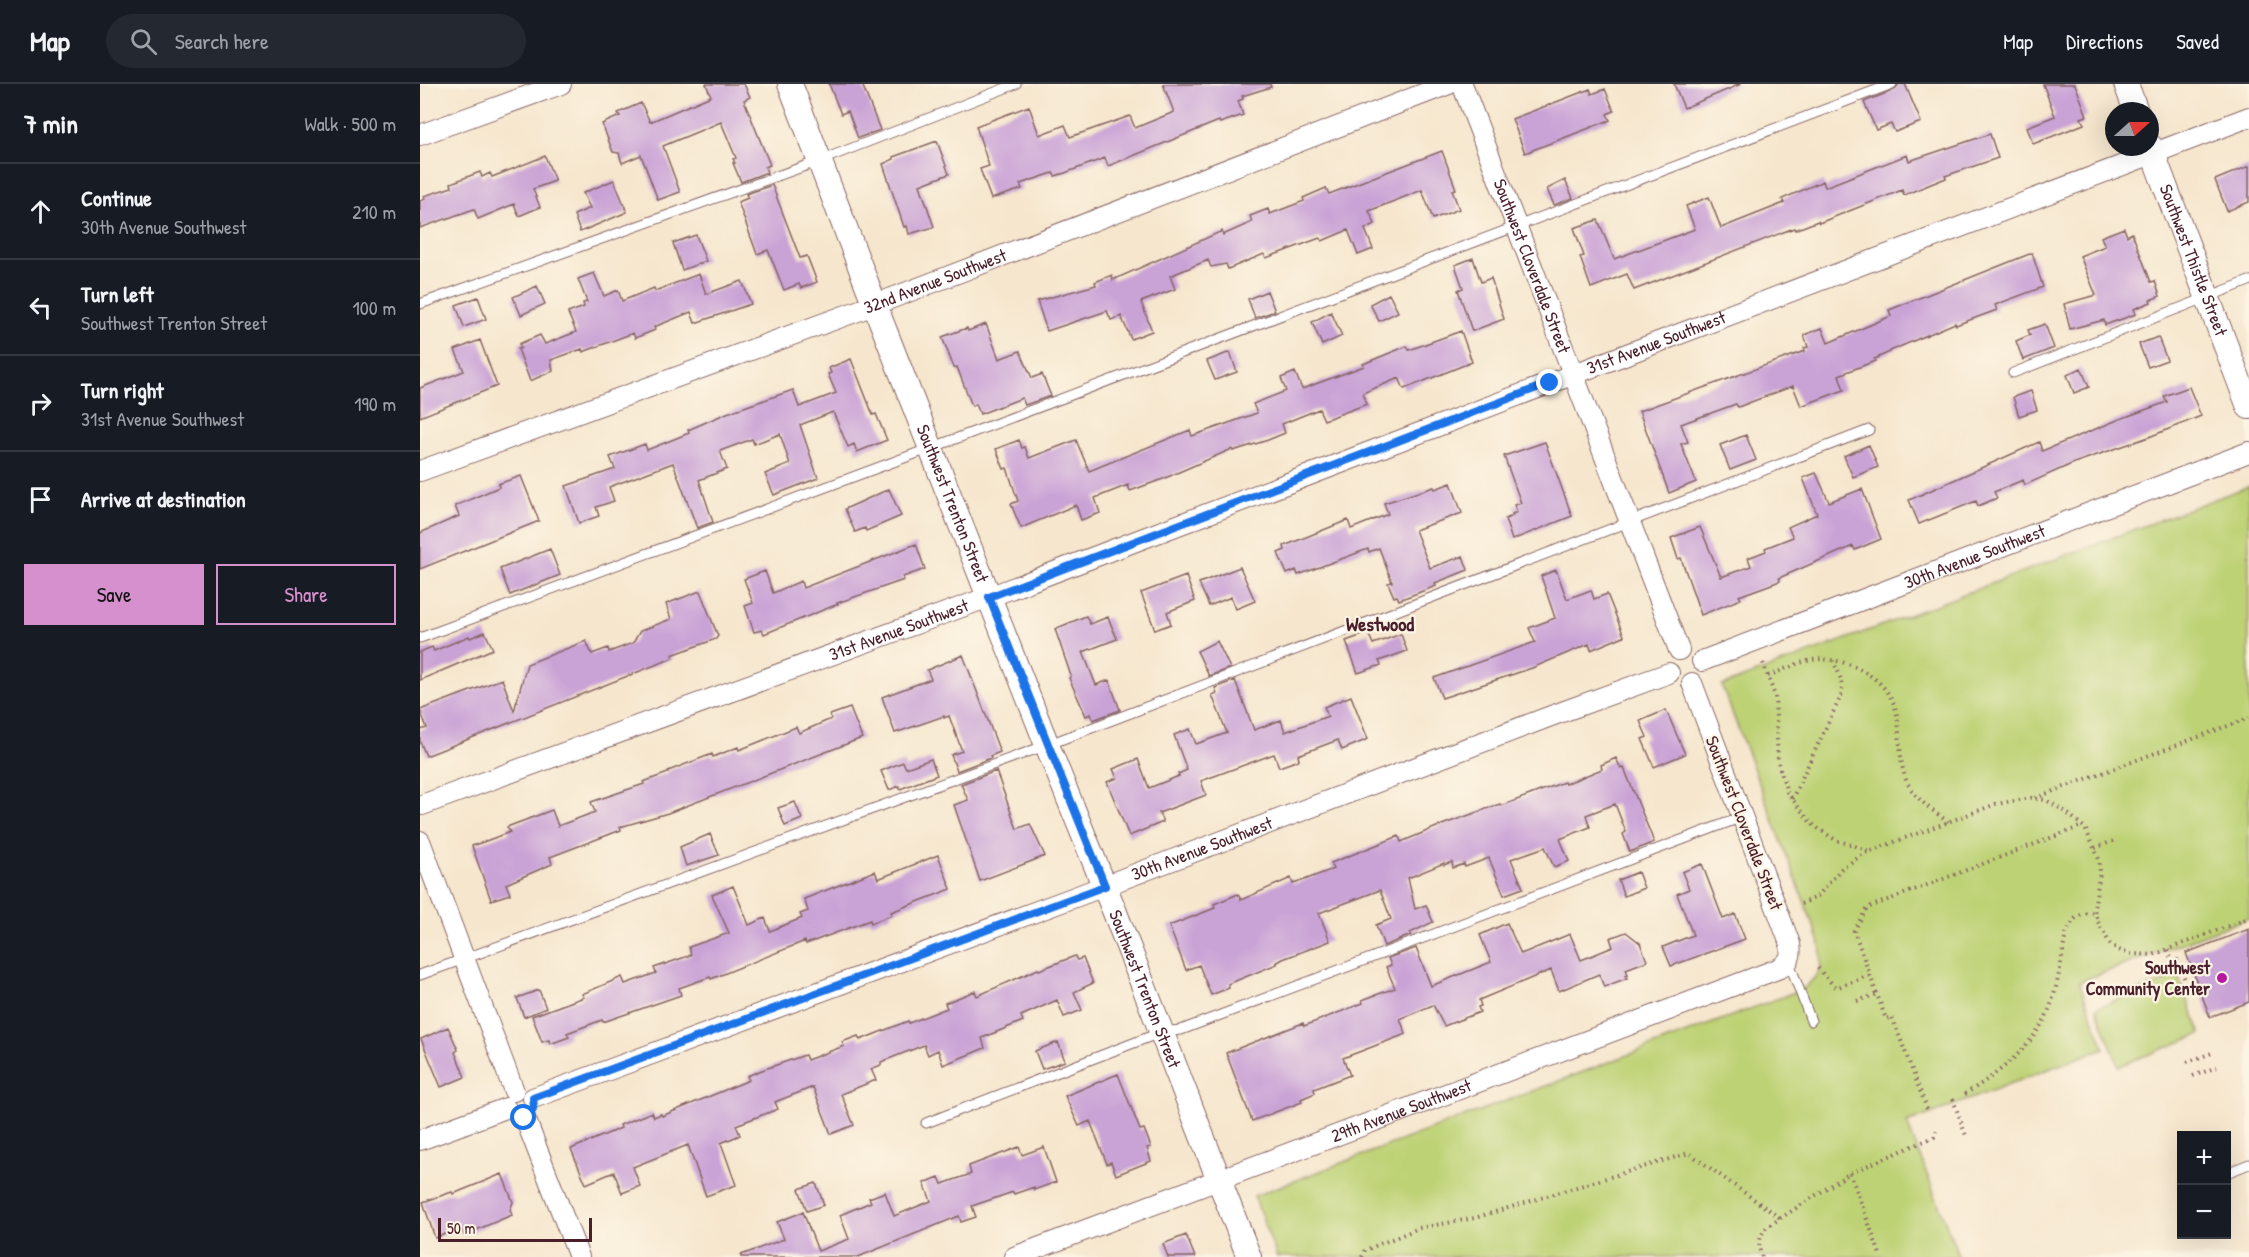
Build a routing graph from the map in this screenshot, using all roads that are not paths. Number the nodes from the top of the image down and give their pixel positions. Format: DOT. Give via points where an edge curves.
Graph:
graph roads {
  1 [pos="561,84"];
  2 [pos="790,84"];
  3 [pos="1016,84"];
  4 [pos="1449,84"];
  5 [pos="1462,84"];
  6 [pos="1892,84"];
  7 [pos="2126,84"];
  8 [pos="2133,102"];
  9 [pos="2249,117"];
  10 [pos="420,135"];
  11 [pos="2159,147"];
  12 [pos="2136,156"];
  13 [pos="2153,156"];
  14 [pos="819,161"];
  15 [pos="1516,227"];
  16 [pos="2249,281"];
  17 [pos="2207,298"];
  18 [pos="420,304"];
  19 [pos="874,305"];
  20 [pos="2013,373"];
  21 [pos="1574,374"];
  22 [pos="2249,407"];
  23 [pos="1869,430"];
  24 [pos="932,448"];
  25 [pos="2249,452"];
  26 [pos="420,471"];
  27 [pos="1630,520"];
  28 [pos="989,597"];
  29 [pos="420,638"];
  30 [pos="1679,650"];
  31 [pos="1702,661"];
  32 [pos="1669,673"];
  33 [pos="1692,683"];
  34 [pos="1047,745"];
  35 [pos="420,809"];
  36 [pos="1742,817"];
  37 [pos="420,842"];
  38 [pos="1105,886"];
  39 [pos="464,958"];
  40 [pos="1789,962"];
  41 [pos="420,975"];
  42 [pos="1811,1021"];
  43 [pos="1162,1032"];
  44 [pos="533,1098"];
  45 [pos="510,1100"];
  46 [pos="525,1118"];
  47 [pos="926,1123"];
  48 [pos="420,1140"];
  49 [pos="2249,1164"];
  50 [pos="2231,1171"];
  51 [pos="1220,1180"];
  52 [pos="579,1257"];
  53 [pos="1014,1257"];
  54 [pos="1249,1257"];
  1 -- 10 [label="street"];
  2 -- 14 [label="street, Southwest Trenton Street"];
  3 -- 14 [label="lane"];
  4 -- 19 [label="street, 32nd Avenue Southwest"];
  5 -- 15 [label="street, Southwest Cloverdale Street"];
  6 -- 15 [label="lane"];
  7 -- 8 [label="street"];
  9 -- 11 [label="street, 31st Avenue Southwest"];
  12 -- 21 [label="street, 31st Avenue Southwest"];
  13 -- 17 [label="street, Southwest Thistle Street"];
  14 -- 18 [label="lane"];
  14 -- 19 [label="street, Southwest Trenton Street"];
  15 -- 21 [label="street, Southwest Cloverdale Street"];
  15 -- 24 [label="lane"];
  16 -- 17 [label="lane"];
  17 -- 20 [label="lane"];
  17 -- 22 [label="street, Southwest Thistle Street"];
  19 -- 24 [label="street, Southwest Trenton Street"];
  19 -- 26 [label="street, 32nd Avenue Southwest"];
  21 -- 27 [label="street, Southwest Cloverdale Street"];
  21 -- 28 [label="street, 31st Avenue Southwest"];
  23 -- 27 [label="lane"];
  24 -- 28 [label="street, Southwest Trenton Street"];
  24 -- 29 [label="lane"];
  25 -- 31 [label="street, 30th Avenue Southwest"];
  27 -- 30 [label="street, Southwest Cloverdale Street"];
  27 -- 34 [label="lane"];
  28 -- 34 [label="street, Southwest Trenton Street"];
  28 -- 35 [label="street, 31st Avenue Southwest"];
  30 -- 31 [label="street" via="1692,650"];
  30 -- 32 [label="street" via="1669,660"];
  31 -- 33 [label="street" via="1703,671"];
  32 -- 33 [label="street" via="1679,684"];
  32 -- 38 [label="street, 30th Avenue Southwest"];
  33 -- 36 [label="street, Southwest Cloverdale Street"];
  34 -- 38 [label="street, Southwest Trenton Street"];
  34 -- 39 [label="lane"];
  36 -- 40 [label="street, Southwest Cloverdale Street" via="1790,944"];
  36 -- 43 [label="lane" via="1181,1030"];
  37 -- 39 [label="street"];
  38 -- 43 [label="street, Southwest Trenton Street"];
  38 -- 44 [label="street, 30th Avenue Southwest"];
  39 -- 41 [label="lane"];
  39 -- 45 [label="street"];
  40 -- 42 [label="lane"];
  40 -- 51 [label="street, 29th Avenue Southwest"];
  43 -- 47 [label="lane"];
  43 -- 51 [label="street, Southwest Trenton Street"];
  44 -- 45 [label="street" via="527,1091"];
  44 -- 46 [label="street" via="534,1107"];
  45 -- 46 [label="street" via="511,1116"];
  45 -- 48 [label="street"];
  46 -- 52 [label="street"];
  49 -- 50 [label="lane"];
  51 -- 53 [label="street, 29th Avenue Southwest"];
  51 -- 54 [label="street, Southwest Trenton Street"];
}
